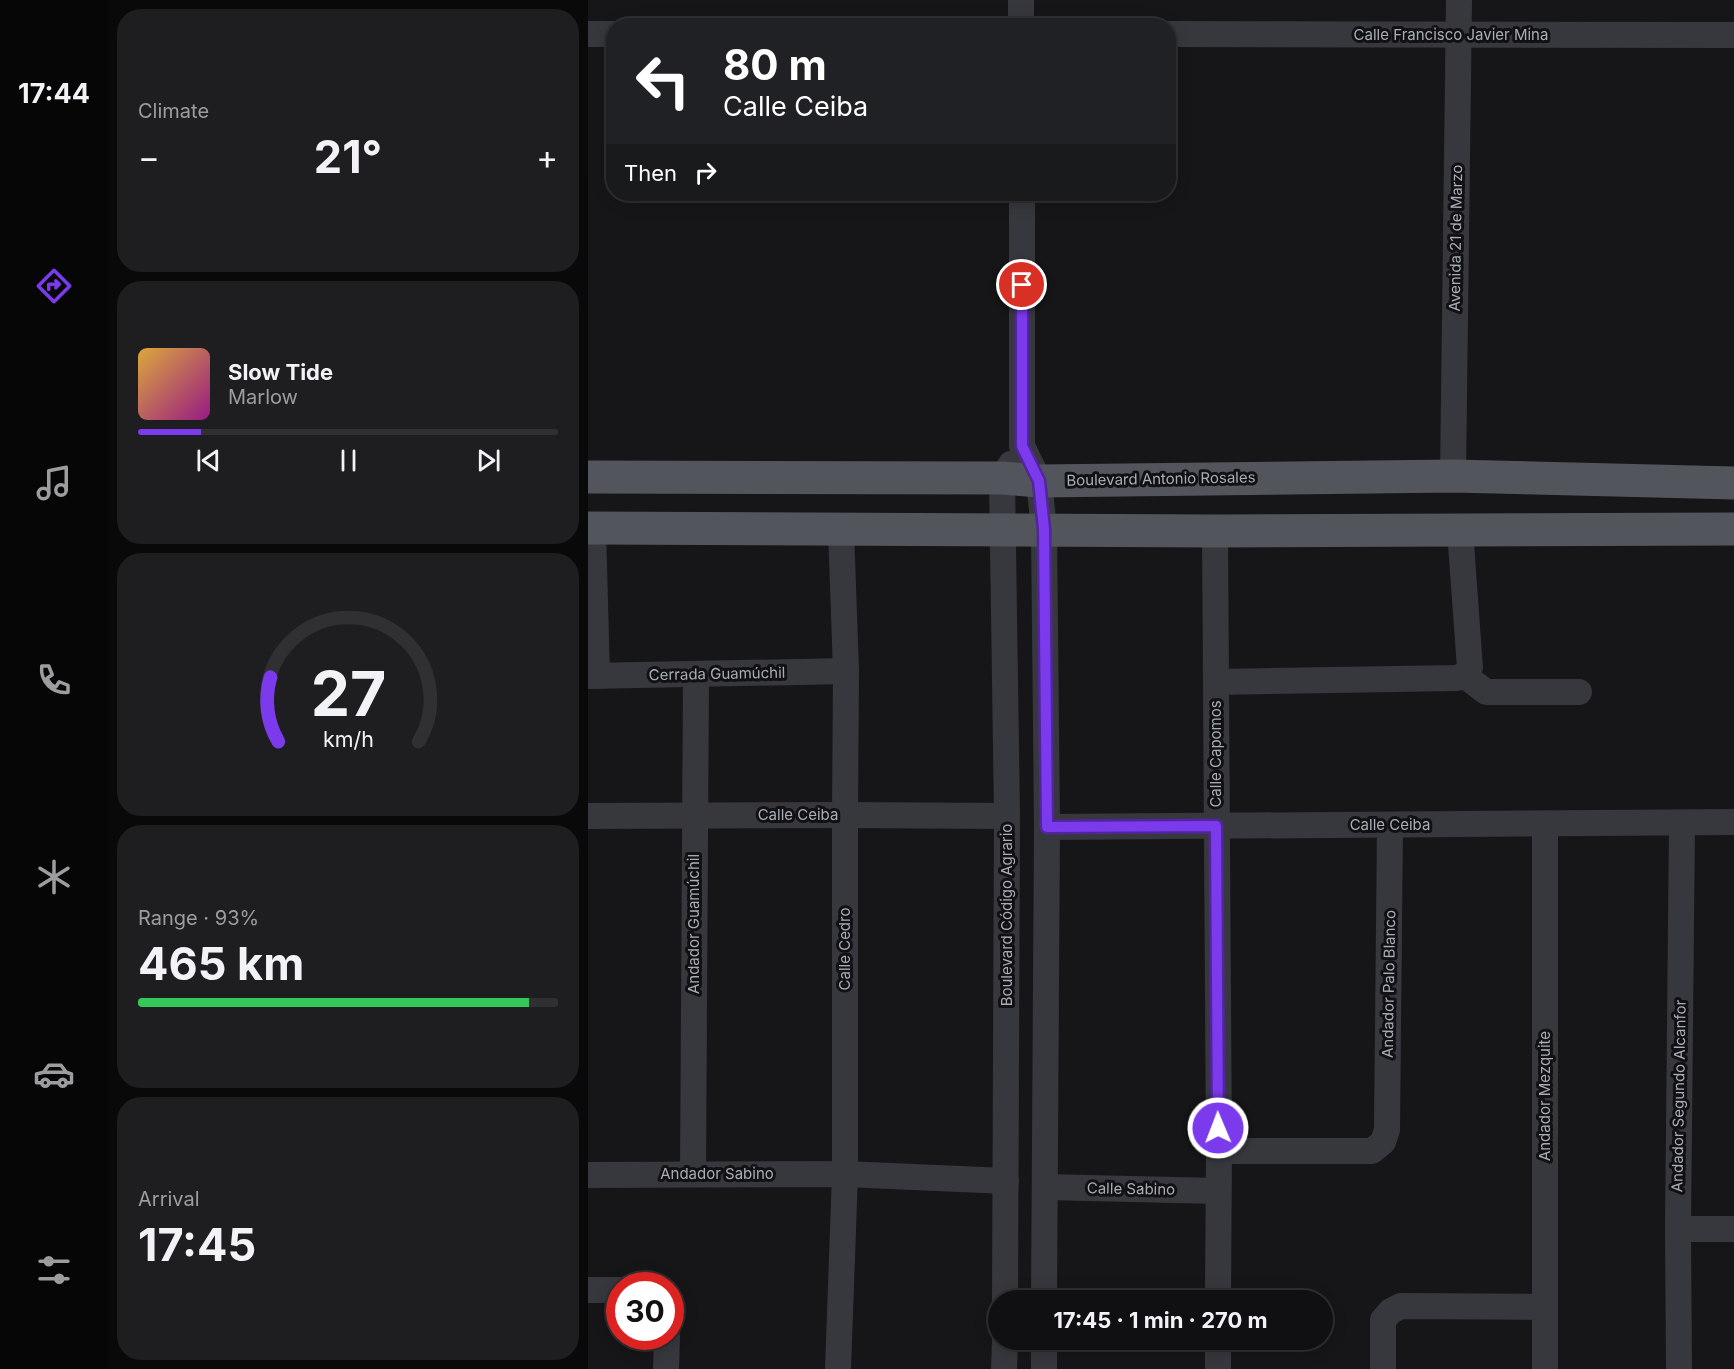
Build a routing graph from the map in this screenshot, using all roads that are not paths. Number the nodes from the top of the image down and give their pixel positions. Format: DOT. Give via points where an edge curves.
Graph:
graph roads {
  1 [pos="1021,0"];
  2 [pos="1459,0"];
  3 [pos="1021,18"];
  4 [pos="588,34"];
  5 [pos="606,34"];
  6 [pos="1176,34"];
  7 [pos="1459,35"];
  8 [pos="1734,35"];
  9 [pos="1022,201"];
  10 [pos="1022,446"];
  11 [pos="1454,476"];
  12 [pos="588,477"];
  13 [pos="1002,478"];
  14 [pos="1039,481"];
  15 [pos="1734,483"];
  16 [pos="591,528"];
  17 [pos="841,529"];
  18 [pos="1002,529"];
  19 [pos="1044,529"];
  20 [pos="1734,529"];
  21 [pos="1460,530"];
  22 [pos="1215,531"];
  23 [pos="846,671"];
  24 [pos="696,674"];
  25 [pos="1464,675"];
  26 [pos="592,676"];
  27 [pos="1216,682"];
  28 [pos="1579,692"];
  29 [pos="844,815"];
  30 [pos="588,816"];
  31 [pos="694,816"];
  32 [pos="1007,816"];
  33 [pos="1734,822"];
  34 [pos="1682,823"];
  35 [pos="1545,824"];
  36 [pos="1390,825"];
  37 [pos="1216,826"];
  38 [pos="1047,827"];
  39 [pos="1219,1151"];
  40 [pos="693,1174"];
  41 [pos="845,1174"];
  42 [pos="588,1175"];
  43 [pos="1006,1181"];
  44 [pos="1045,1187"];
  45 [pos="1218,1191"];
  46 [pos="1678,1229"];
  47 [pos="1734,1229"];
  48 [pos="588,1290"];
  49 [pos="606,1290"];
  50 [pos="1005,1290"];
  51 [pos="1044,1290"];
  52 [pos="1218,1290"];
  53 [pos="1545,1307"];
  54 [pos="667,1350"];
  55 [pos="1005,1350"];
  56 [pos="1044,1350"];
  57 [pos="1218,1350"];
  58 [pos="666,1369"];
  59 [pos="838,1369"];
  60 [pos="1005,1369"];
  61 [pos="1044,1369"];
  62 [pos="1218,1369"];
  63 [pos="1383,1369"];
  64 [pos="1545,1369"];
  65 [pos="1679,1369"];
  1 -- 3 [label="street"];
  2 -- 7 [label="street, Avenida 21 de Marzo"];
  4 -- 5 [label="street"];
  6 -- 7 [label="street, Calle Francisco Javier Mina"];
  7 -- 8 [label="street, Calle Francisco Javier Mina"];
  7 -- 11 [label="street, Avenida 21 de Marzo"];
  9 -- 10 [label="street"];
  10 -- 13 [label="street"];
  10 -- 14 [label="street"];
  11 -- 14 [label="main road, Boulevard Antonio Rosales"];
  11 -- 15 [label="main road, Boulevard Antonio Rosales"];
  12 -- 13 [label="main road, Boulevard Antonio Rosales"];
  13 -- 14 [label="main road, Boulevard Antonio Rosales"];
  13 -- 18 [label="street, Boulevard Código Agrario"];
  14 -- 19 [label="street"];
  16 -- 17 [label="main road"];
  16 -- 26 [label="street"];
  17 -- 18 [label="main road"];
  17 -- 23 [label="street, Calle Cedro"];
  18 -- 19 [label="main road"];
  18 -- 32 [label="street, Boulevard Código Agrario"];
  19 -- 22 [label="main road"];
  19 -- 38 [label="street"];
  20 -- 21 [label="main road"];
  21 -- 22 [label="main road"];
  21 -- 25 [label="street" via="1470,668"];
  22 -- 27 [label="street, Calle Capomos"];
  23 -- 24 [label="street, Cerrada Guamúchil"];
  23 -- 29 [label="street, Calle Cedro"];
  24 -- 26 [label="street, Cerrada Guamúchil"];
  24 -- 31 [label="street, Andador Guamúchil"];
  25 -- 27 [label="street"];
  25 -- 28 [label="street" via="1486,692"];
  27 -- 37 [label="street, Calle Capomos"];
  29 -- 31 [label="street, Calle Ceiba"];
  29 -- 32 [label="street, Calle Ceiba"];
  29 -- 41 [label="street, Calle Cedro"];
  30 -- 31 [label="street, Calle Ceiba"];
  31 -- 40 [label="street, Andador Guamúchil"];
  32 -- 43 [label="street, Boulevard Código Agrario"];
  33 -- 34 [label="street, Calle Ceiba"];
  34 -- 35 [label="street, Calle Ceiba"];
  34 -- 46 [label="street, Andador Segundo Alcanfor"];
  35 -- 36 [label="street, Calle Ceiba"];
  35 -- 53 [label="street, Andador Mezquite"];
  36 -- 37 [label="street, Calle Ceiba"];
  36 -- 39 [label="street, Andador Palo Blanco" via="1387,1130 1383,1142 1372,1151"];
  37 -- 38 [label="street, Calle Ceiba"];
  37 -- 39 [label="street, Calle Capomos"];
  38 -- 44 [label="street"];
  39 -- 45 [label="street, Calle Capomos"];
  40 -- 41 [label="street, Andador Sabino"];
  40 -- 42 [label="street, Andador Sabino"];
  41 -- 43 [label="street"];
  41 -- 59 [label="street, Calle Cedro"];
  43 -- 50 [label="street, Boulevard Código Agrario"];
  44 -- 45 [label="street, Calle Sabino"];
  44 -- 51 [label="street"];
  45 -- 52 [label="street, Calle Capomos"];
  46 -- 47 [label="street"];
  46 -- 65 [label="street, Andador Segundo Alcanfor"];
  48 -- 49 [label="street"];
  53 -- 63 [label="street" via="1401,1306 1383,1320"];
  53 -- 64 [label="street, Andador Mezquite"];
  54 -- 58 [label="street"];
  55 -- 60 [label="street"];
  56 -- 61 [label="street"];
  57 -- 62 [label="street"];
}
